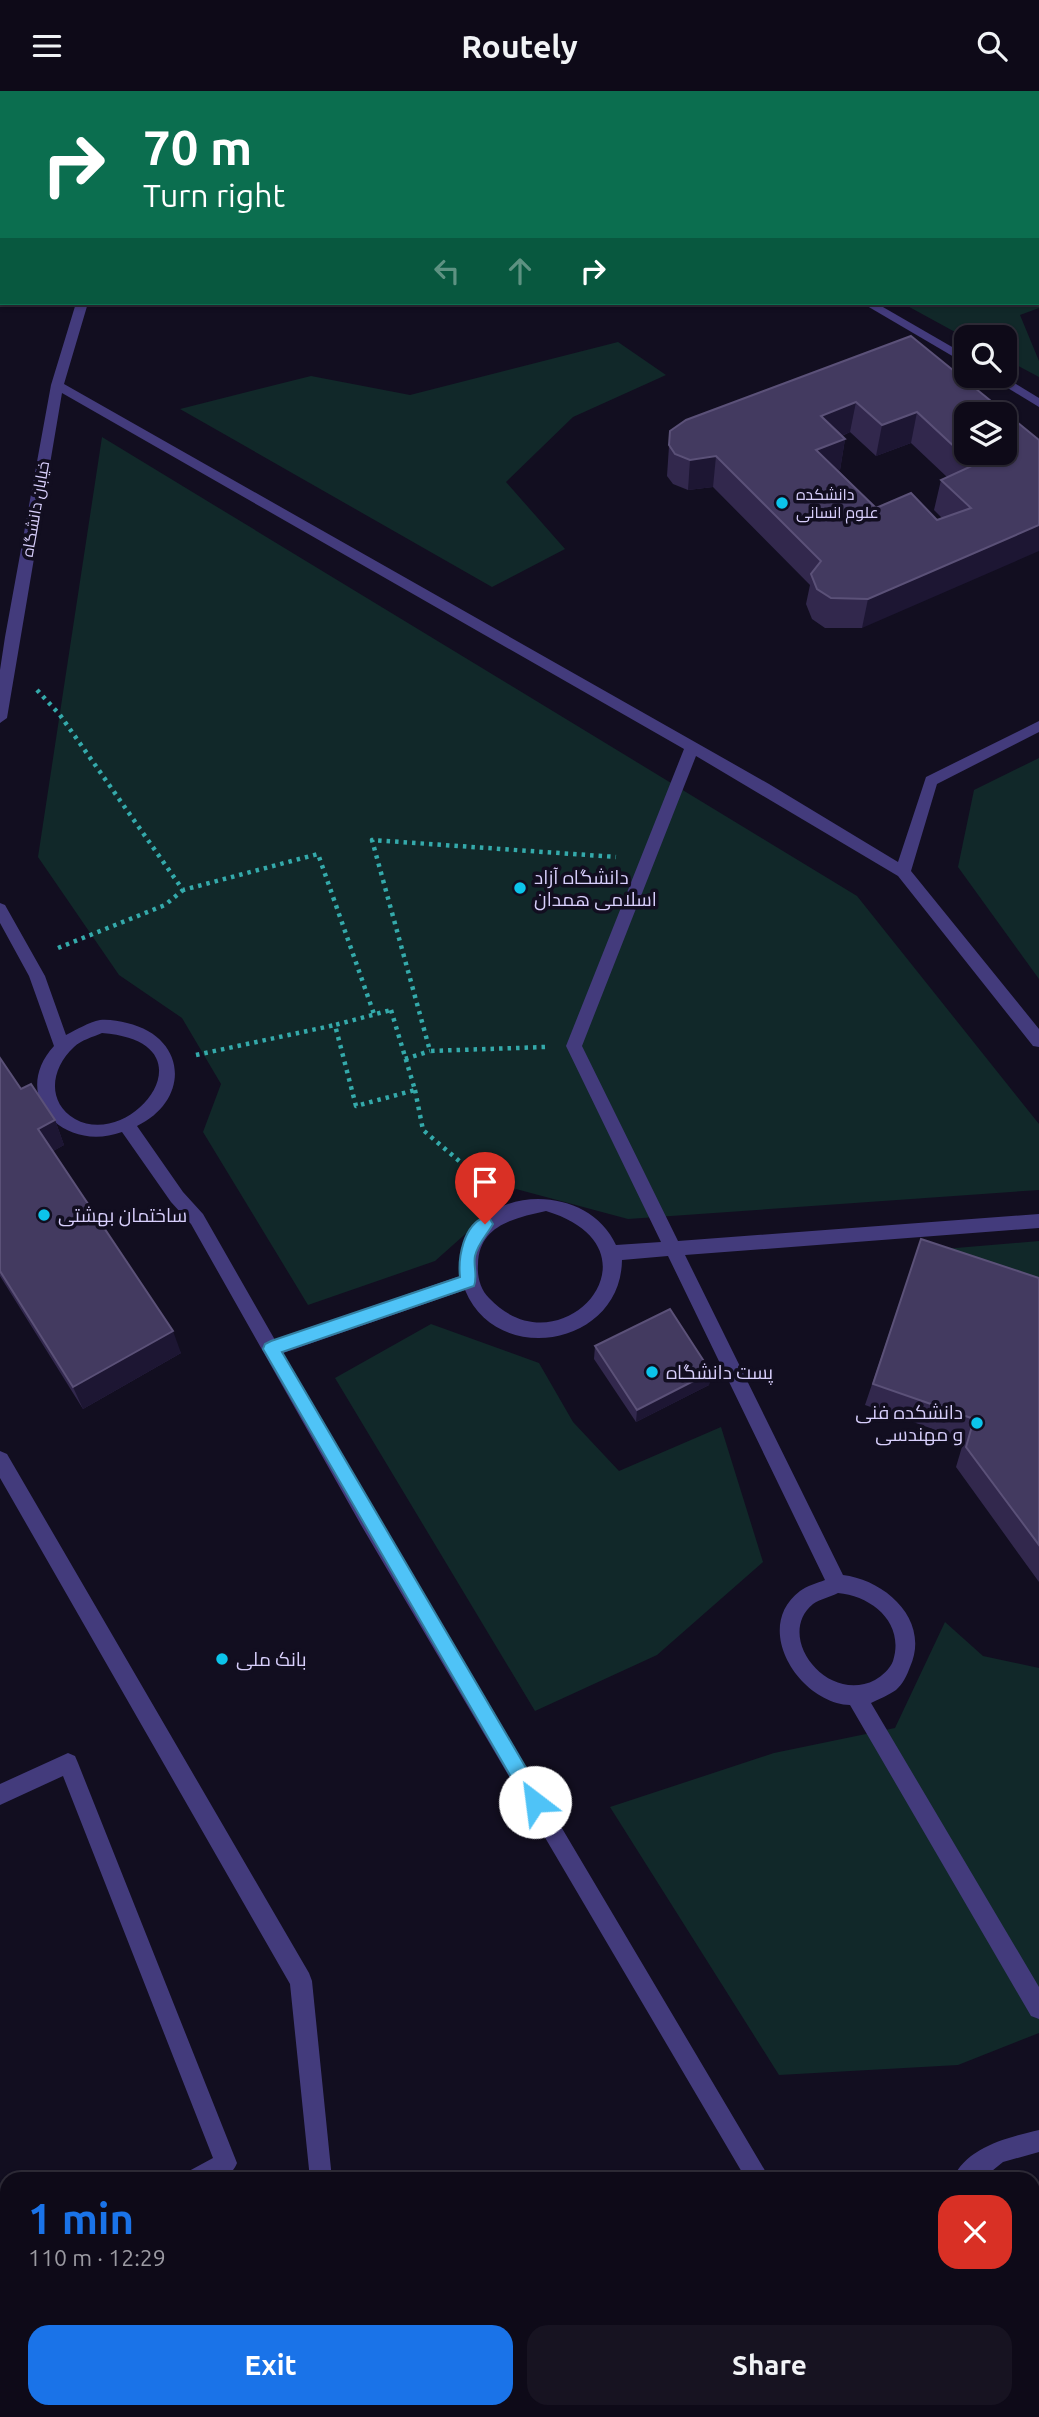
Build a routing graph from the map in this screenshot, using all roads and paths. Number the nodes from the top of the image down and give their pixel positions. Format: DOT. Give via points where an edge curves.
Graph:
graph roads {
  1 [pos="81,305"];
  2 [pos="871,305"];
  3 [pos="954,353"];
  4 [pos="57,385"];
  5 [pos="1014,388"];
  6 [pos="1039,403"];
  7 [pos="9,658"];
  8 [pos="0,718"];
  9 [pos="1039,726"];
  10 [pos="692,747"];
  11 [pos="648,859"];
  12 [pos="903,871"];
  13 [pos="183,890"];
  14 [pos="0,909"];
  15 [pos="29,960"];
  16 [pos="374,1014"];
  17 [pos="335,1025"];
  18 [pos="1039,1041"];
  19 [pos="60,1042"];
  20 [pos="574,1046"];
  21 [pos="430,1051"];
  22 [pos="405,1059"];
  23 [pos="167,1061"];
  24 [pos="415,1090"];
  25 [pos="127,1125"];
  26 [pos="503,1212"];
  27 [pos="1039,1221"];
  28 [pos="673,1248"];
  29 [pos="611,1253"];
  30 [pos="468,1281"];
  31 [pos="271,1349"];
  32 [pos="0,1460"];
  33 [pos="837,1584"];
  34 [pos="856,1696"];
  35 [pos="0,1795"];
  36 [pos="1039,2008"];
  37 [pos="1039,2139"];
  38 [pos="210,2172"];
  39 [pos="320,2172"];
  40 [pos="755,2172"];
  41 [pos="972,2172"];
  1 -- 4 [label="street, خیابان دانشگاه"];
  2 -- 3 [label="street"];
  4 -- 7 [label="street, خیابان دانشگاه"];
  4 -- 10 [label="street"];
  5 -- 6 [label="street"];
  7 -- 8 [label="street, خیابان دانشگاه"];
  7 -- 13 [label="path" via="60,716"];
  9 -- 12 [label="street" via="931,781"];
  10 -- 11 [label="street"];
  10 -- 12 [label="street"];
  11 -- 20 [label="street"];
  11 -- 21 [label="path" via="372,840"];
  12 -- 18 [label="street"];
  13 -- 15 [label="path" via="165,905"];
  13 -- 16 [label="path" via="318,854"];
  14 -- 15 [label="street"];
  15 -- 19 [label="street"];
  16 -- 17 [label="path"];
  16 -- 22 [label="path" via="391,1010"];
  17 -- 23 [label="path"];
  17 -- 24 [label="path" via="356,1106"];
  19 -- 23 [label="street" via="80,1031 124,1026 144,1033"];
  19 -- 25 [label="street" via="46,1055 36,1087 51,1116 85,1131"];
  20 -- 21 [label="path"];
  20 -- 28 [label="street"];
  21 -- 22 [label="path"];
  22 -- 24 [label="path"];
  23 -- 25 [label="street" via="168,1079 161,1098"];
  24 -- 26 [label="path" via="423,1130 479,1178"];
  25 -- 31 [label="street" via="197,1219"];
  26 -- 29 [label="street" via="524,1205 568,1209 602,1234"];
  26 -- 30 [label="street" via="485,1224 473,1240 466,1259"];
  27 -- 28 [label="street"];
  28 -- 29 [label="street"];
  28 -- 33 [label="street"];
  29 -- 30 [label="street" via="613,1274 606,1295 591,1313 544,1331 496,1318 478,1301"];
  30 -- 31 [label="street"];
  31 -- 40 [label="street"];
  32 -- 39 [label="street" via="301,1981"];
  33 -- 34 [label="street" via="819,1588 793,1614 792,1652 800,1670 816,1684"];
  33 -- 34 [label="street" via="857,1586 883,1600 900,1621 905,1638 899,1671 880,1688"];
  34 -- 36 [label="street"];
  35 -- 38 [label="street" via="68,1763 226,2163"];
  37 -- 41 [label="street" via="997,2151"];
}
